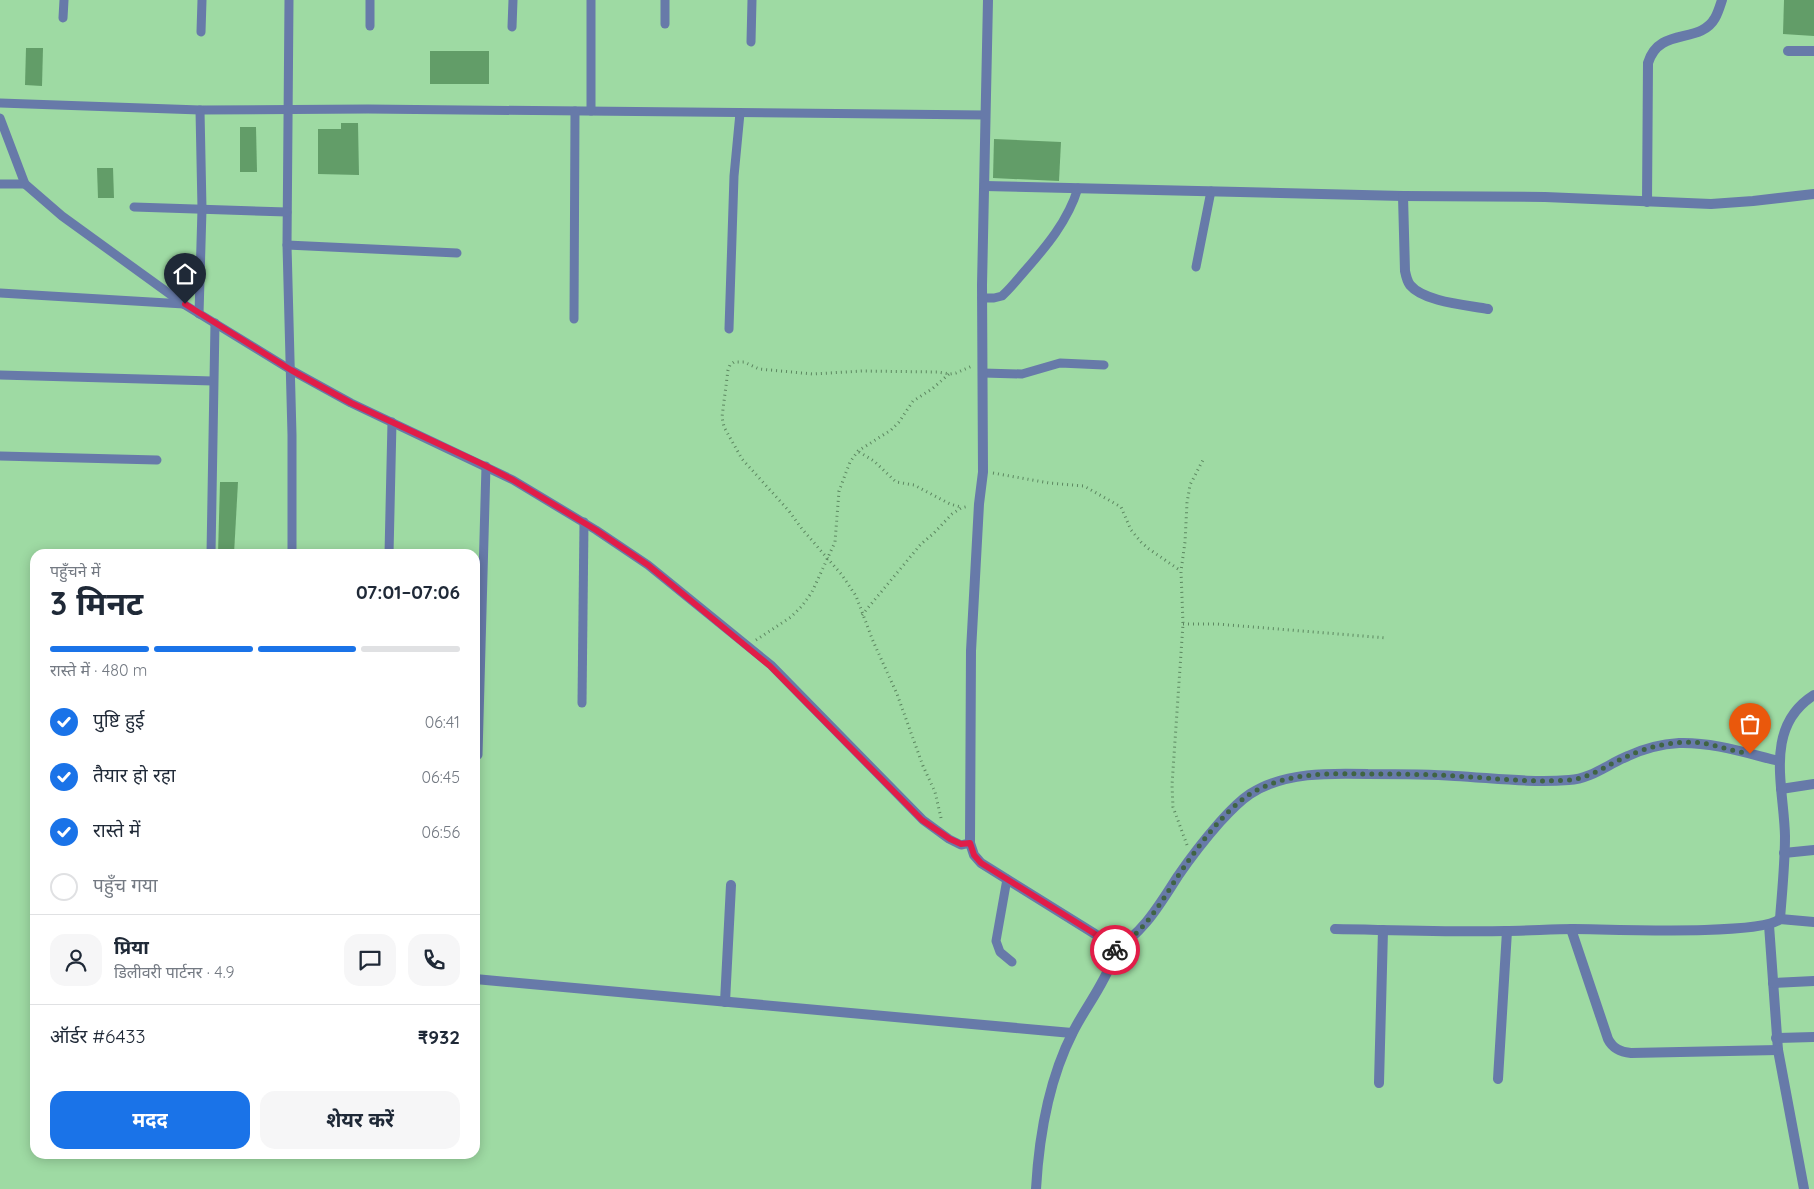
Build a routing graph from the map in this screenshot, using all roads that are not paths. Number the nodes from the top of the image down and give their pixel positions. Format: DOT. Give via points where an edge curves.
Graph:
graph roads {
  1 [pos="64,0"];
  2 [pos="202,0"];
  3 [pos="289,0"];
  4 [pos="370,0"];
  5 [pos="512,0"];
  6 [pos="592,0"];
  7 [pos="665,0"];
  8 [pos="752,0"];
  9 [pos="988,0"];
  10 [pos="1722,0"];
  11 [pos="63,18"];
  12 [pos="665,24"];
  13 [pos="370,26"];
  14 [pos="512,27"];
  15 [pos="201,32"];
  16 [pos="751,42"];
  17 [pos="1788,50"];
  18 [pos="1814,51"];
  19 [pos="0,103"];
  20 [pos="287,109"];
  21 [pos="200,110"];
  22 [pos="575,111"];
  23 [pos="591,112"];
  24 [pos="740,113"];
  25 [pos="986,115"];
  26 [pos="0,118"];
  27 [pos="0,184"];
  28 [pos="25,184"];
  29 [pos="984,186"];
  30 [pos="1078,188"];
  31 [pos="1211,191"];
  32 [pos="1814,194"];
  33 [pos="1403,196"];
  34 [pos="1647,202"];
  35 [pos="134,207"];
  36 [pos="202,209"];
  37 [pos="287,212"];
  38 [pos="287,245"];
  39 [pos="457,253"];
  40 [pos="1196,267"];
  41 [pos="0,293"];
  42 [pos="982,298"];
  43 [pos="185,304"];
  44 [pos="1488,309"];
  45 [pos="199,314"];
  46 [pos="574,319"];
  47 [pos="215,323"];
  48 [pos="729,329"];
  49 [pos="1104,365"];
  50 [pos="291,370"];
  51 [pos="983,373"];
  52 [pos="0,376"];
  53 [pos="213,381"];
  54 [pos="392,422"];
  55 [pos="0,456"];
  56 [pos="157,460"];
  57 [pos="486,466"];
  58 [pos="584,522"];
  59 [pos="210,549"];
  60 [pos="292,549"];
  61 [pos="389,549"];
  62 [pos="480,683"];
  63 [pos="1814,695"];
  64 [pos="582,702"];
  65 [pos="1779,760"];
  66 [pos="1814,784"];
  67 [pos="1781,789"];
  68 [pos="970,843"];
  69 [pos="1814,850"];
  70 [pos="1784,853"];
  71 [pos="1008,879"];
  72 [pos="731,884"];
  73 [pos="1780,920"];
  74 [pos="1814,922"];
  75 [pos="1769,925"];
  76 [pos="1335,929"];
  77 [pos="1571,929"];
  78 [pos="1383,930"];
  79 [pos="1507,931"];
  80 [pos="1112,952"];
  81 [pos="1012,962"];
  82 [pos="480,979"];
  83 [pos="1814,981"];
  84 [pos="1773,983"];
  85 [pos="725,1002"];
  86 [pos="1072,1032"];
  87 [pos="1814,1037"];
  88 [pos="1776,1038"];
  89 [pos="1778,1050"];
  90 [pos="1498,1079"];
  91 [pos="1379,1083"];
  92 [pos="1036,1189"];
  93 [pos="1804,1189"];
  1 -- 11 [label="lane"];
  2 -- 15 [label="lane"];
  3 -- 20 [label="lane"];
  4 -- 13 [label="lane"];
  5 -- 14 [label="lane"];
  6 -- 23 [label="lane"];
  7 -- 12 [label="lane"];
  8 -- 16 [label="lane"];
  9 -- 25 [label="street"];
  10 -- 34 [label="street" via="1715,19 1707,27 1661,43 1650,54"];
  17 -- 18 [label="street"];
  19 -- 21 [label="lane"];
  20 -- 21 [label="lane"];
  20 -- 22 [label="lane"];
  20 -- 37 [label="lane"];
  21 -- 36 [label="lane"];
  22 -- 23 [label="lane"];
  22 -- 46 [label="lane"];
  23 -- 24 [label="lane"];
  24 -- 25 [label="lane"];
  24 -- 48 [label="lane" via="734,176"];
  25 -- 29 [label="street"];
  26 -- 28 [label="lane"];
  27 -- 28 [label="lane"];
  28 -- 43 [label="lane" via="62,216"];
  29 -- 30 [label="street"];
  29 -- 42 [label="street"];
  30 -- 31 [label="street"];
  30 -- 42 [label="lane" via="1064,221 1029,266 1002,296"];
  31 -- 33 [label="street"];
  31 -- 40 [label="lane"];
  32 -- 34 [label="street" via="1711,204"];
  33 -- 34 [label="street"];
  33 -- 44 [label="street" via="1407,281 1432,298"];
  35 -- 36 [label="lane"];
  36 -- 37 [label="lane"];
  36 -- 45 [label="lane"];
  37 -- 38 [label="lane"];
  38 -- 39 [label="lane"];
  38 -- 50 [label="lane"];
  41 -- 43 [label="lane"];
  42 -- 51 [label="street"];
  43 -- 45 [label="lane"];
  45 -- 47 [label="lane"];
  47 -- 50 [label="lane"];
  47 -- 53 [label="lane"];
  49 -- 51 [label="lane" via="1060,363 1022,374"];
  50 -- 54 [label="lane"];
  50 -- 60 [label="lane"];
  51 -- 68 [label="street" via="983,472 971,652"];
  52 -- 53 [label="lane"];
  53 -- 59 [label="lane"];
  54 -- 57 [label="lane"];
  54 -- 61 [label="lane"];
  55 -- 56 [label="lane"];
  57 -- 58 [label="lane"];
  57 -- 62 [label="lane"];
  58 -- 64 [label="lane"];
  58 -- 68 [label="lane" via="648,565 746,645 789,683 922,820 950,839 961,844"];
  63 -- 65 [label="street" via="1794,714 1782,742"];
  65 -- 67 [label="street"];
  65 -- 80 [label="street" via="1700,743 1675,743 1642,750 1589,776 1570,780 1338,773 1298,776 1252,792 1240,801 1192,857 1150,920 1127,943"];
  66 -- 67 [label="street"];
  67 -- 70 [label="street"];
  68 -- 71 [label="street" via="981,863"];
  69 -- 70 [label="street"];
  70 -- 73 [label="street"];
  71 -- 80 [label="street" via="1095,934"];
  71 -- 81 [label="lane" via="996,941 1000,952"];
  72 -- 85 [label="street"];
  73 -- 74 [label="street"];
  73 -- 75 [label="street"];
  75 -- 77 [label="street" via="1714,929"];
  75 -- 84 [label="street"];
  76 -- 78 [label="street"];
  77 -- 79 [label="street"];
  77 -- 89 [label="street" via="1608,1039 1621,1052"];
  78 -- 79 [label="street"];
  78 -- 91 [label="street"];
  79 -- 90 [label="street"];
  80 -- 86 [label="street" via="1110,968"];
  82 -- 85 [label="street"];
  83 -- 84 [label="street"];
  84 -- 88 [label="street"];
  85 -- 86 [label="street"];
  86 -- 92 [label="street" via="1046,1113"];
  87 -- 88 [label="street"];
  88 -- 89 [label="street"];
  89 -- 93 [label="street"];
}
